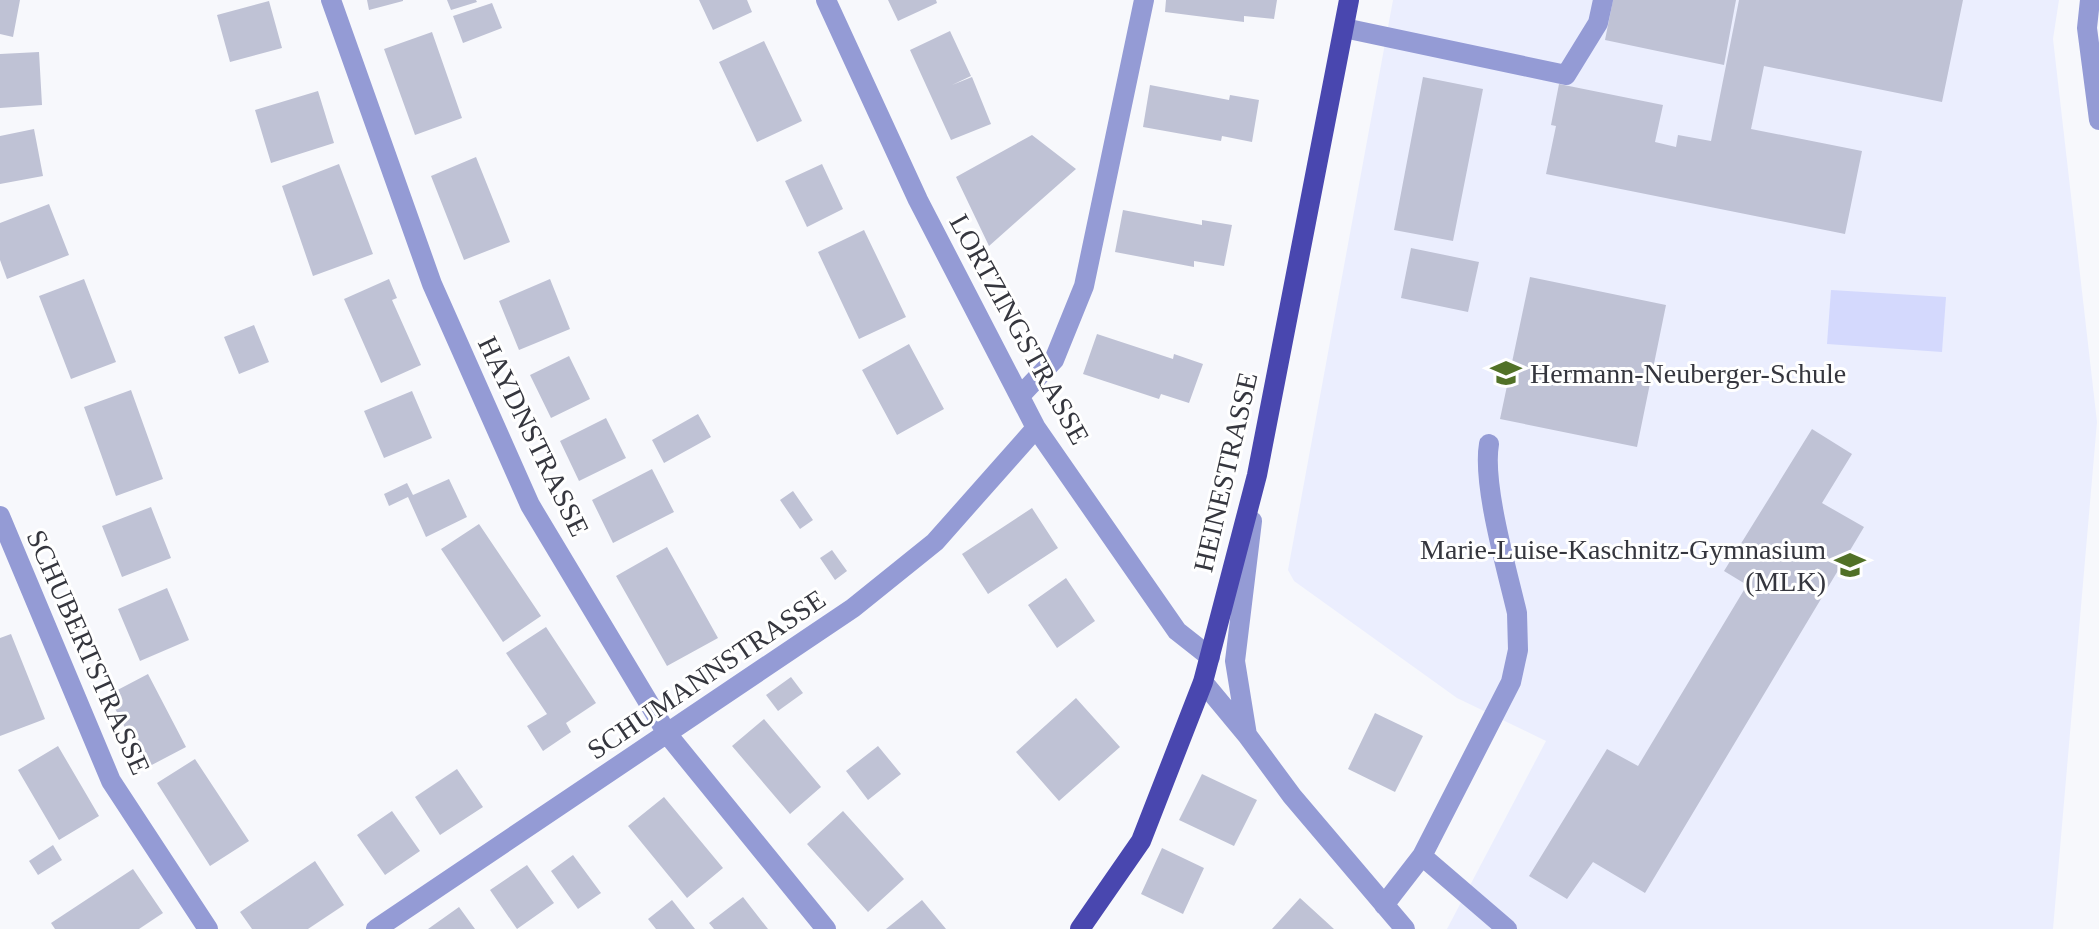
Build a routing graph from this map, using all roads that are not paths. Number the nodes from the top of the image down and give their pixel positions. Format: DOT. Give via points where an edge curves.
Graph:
graph roads {
  1 [pos="331,0"];
  2 [pos="826,0"];
  3 [pos="1144,0"];
  4 [pos="1349,0"];
  5 [pos="1603,0"];
  6 [pos="2090,0"];
  7 [pos="1344,28"];
  8 [pos="2099,120"];
  9 [pos="1021,395"];
  10 [pos="1036,428"];
  11 [pos="1489,444"];
  12 [pos="1257,475"];
  13 [pos="0,516"];
  14 [pos="1210,657"];
  15 [pos="1203,682"];
  16 [pos="668,735"];
  17 [pos="1247,735"];
  18 [pos="1422,856"];
  19 [pos="1384,905"];
  20 [pos="208,929"];
  21 [pos="376,929"];
  22 [pos="826,929"];
  23 [pos="1080,929"];
  24 [pos="1405,929"];
  25 [pos="1507,929"];
  1 -- 16 [label="street, HAYDNSTRASSE" via="432,284 530,505"];
  2 -- 9 [label="street, LORTZINGSTRASSE" via="918,200"];
  3 -- 9 [label="street" via="1084,286 1054,360"];
  4 -- 7 [label="main road, HEINESTRASSE"];
  5 -- 7 [label="street" via="1598,23 1566,75"];
  6 -- 8 [label="street" via="2087,28"];
  7 -- 12 [label="main road, HEINESTRASSE"];
  9 -- 10 [label="street, LORTZINGSTRASSE"];
  10 -- 14 [label="street, LORTZINGSTRASSE" via="1177,631"];
  10 -- 16 [label="street, SCHUMANNSTRASSE" via="935,542 853,608"];
  11 -- 18 [label="street" via="1490,485 1517,613 1516,664"];
  12 -- 14 [label="main road, HEINESTRASSE"];
  12 -- 17 [label="street" via="1235,661"];
  13 -- 20 [label="street, SCHUBERTSTRASSE" via="111,781"];
  14 -- 15 [label="main road, HEINESTRASSE"];
  15 -- 17 [label="street"];
  15 -- 23 [label="main road, HEINESTRASSE" via="1141,841"];
  16 -- 21 [label="street, SCHUMANNSTRASSE"];
  16 -- 22 [label="street, HAYDNSTRASSE"];
  17 -- 19 [label="street"];
  18 -- 19 [label="street"];
  18 -- 25 [label="street"];
  19 -- 24 [label="street"];
}
